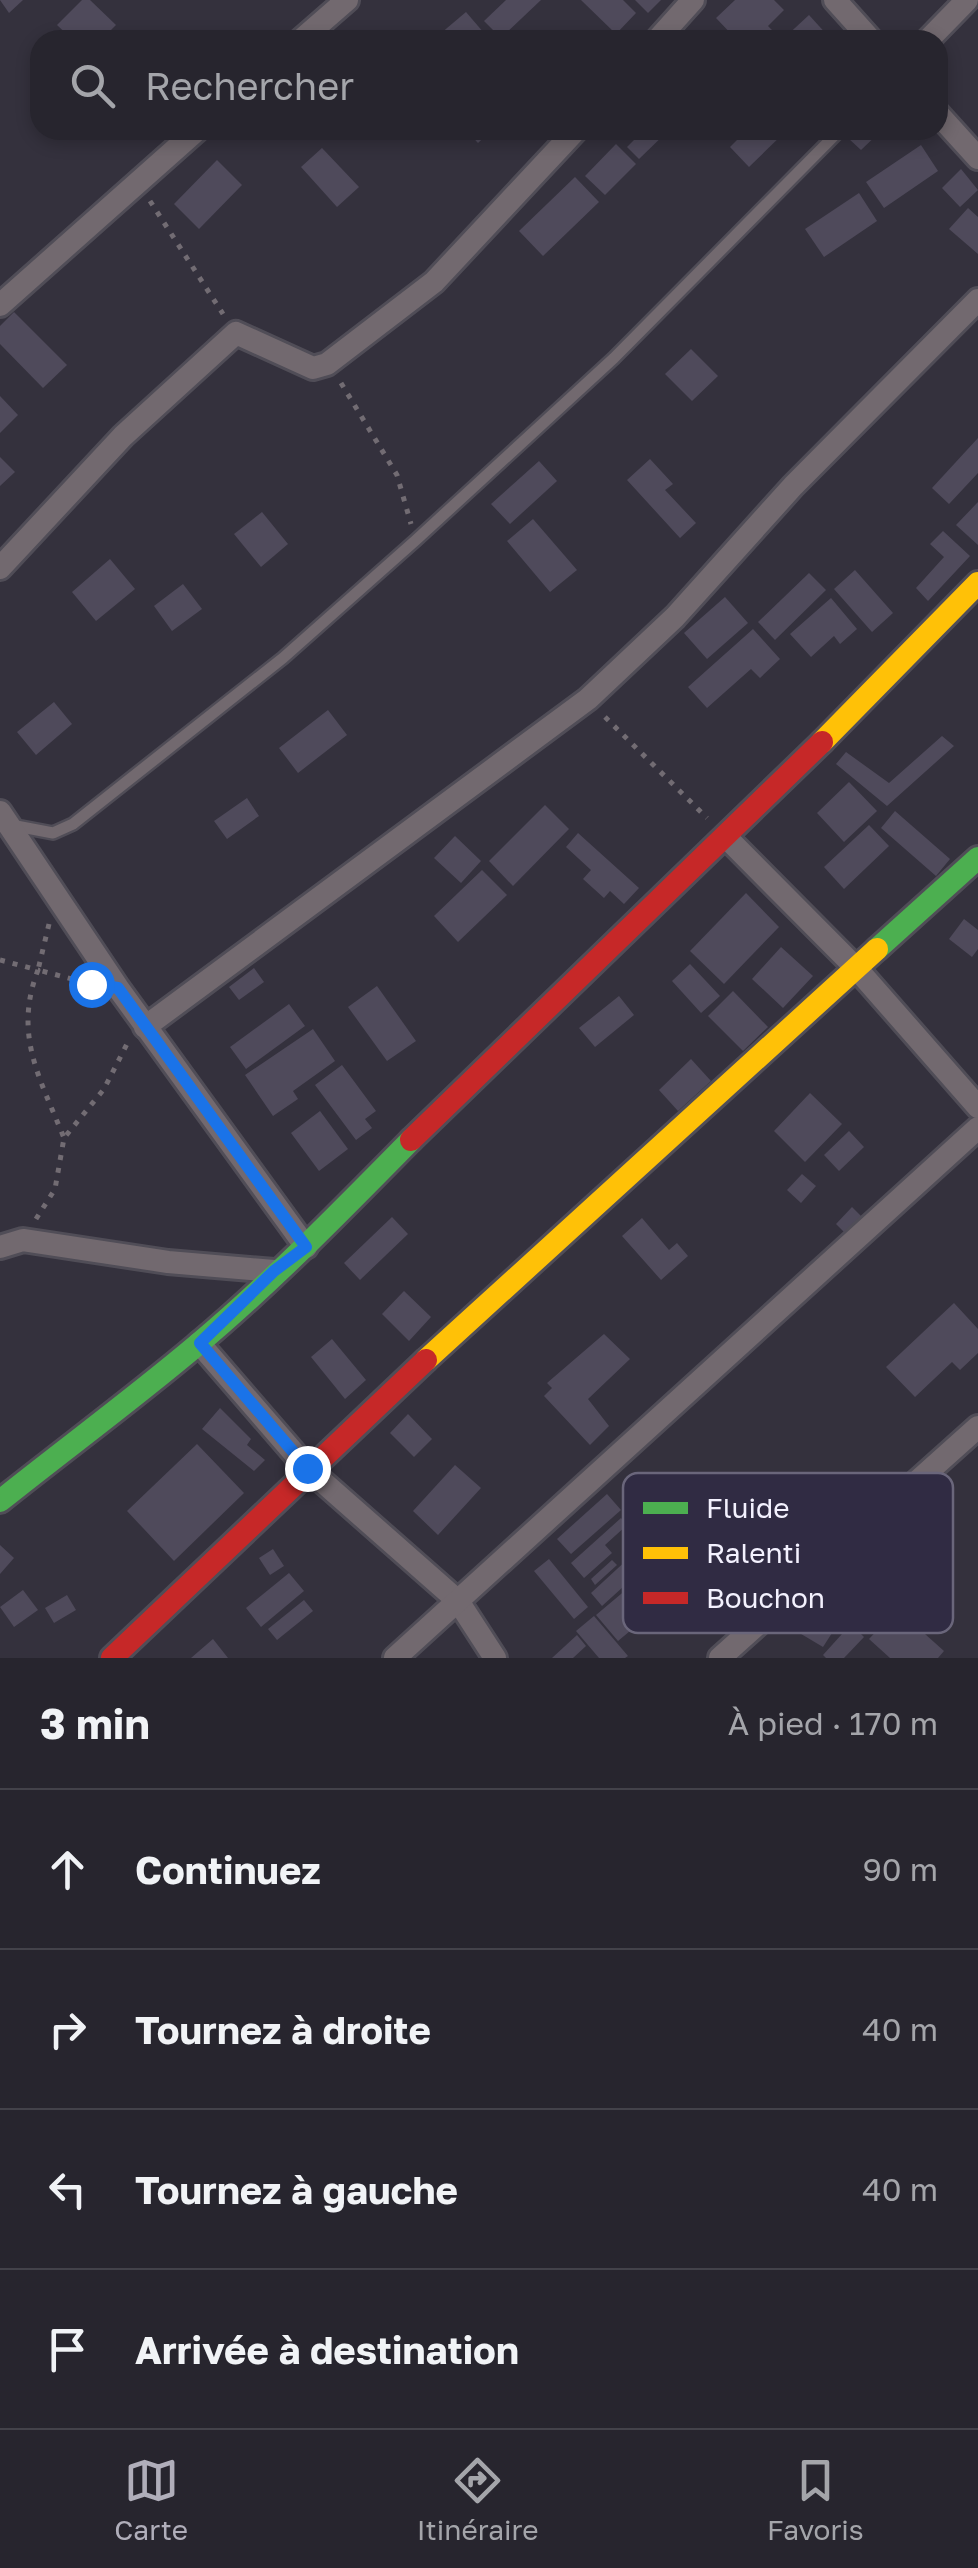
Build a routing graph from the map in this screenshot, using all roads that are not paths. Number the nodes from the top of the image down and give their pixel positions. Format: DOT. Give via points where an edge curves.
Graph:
graph roads {
  1 [pos="347,0"];
  2 [pos="694,0"];
  3 [pos="834,0"];
  4 [pos="967,0"];
  5 [pos="312,30"];
  6 [pos="666,30"];
  7 [pos="862,30"];
  8 [pos="938,30"];
  9 [pos="948,125"];
  10 [pos="185,140"];
  11 [pos="567,140"];
  12 [pos="830,140"];
  13 [pos="978,158"];
  14 [pos="978,300"];
  15 [pos="0,305"];
  16 [pos="0,568"];
  17 [pos="978,583"];
  18 [pos="5,818"];
  19 [pos="727,838"];
  20 [pos="978,858"];
  21 [pos="857,969"];
  22 [pos="146,1027"];
  23 [pos="978,1108"];
  24 [pos="978,1128"];
  25 [pos="11,1243"];
  26 [pos="306,1247"];
  27 [pos="274,1271"];
  28 [pos="200,1343"];
  29 [pos="978,1428"];
  30 [pos="307,1468"];
  31 [pos="928,1473"];
  32 [pos="0,1501"];
  33 [pos="458,1601"];
  34 [pos="748,1633"];
  35 [pos="112,1658"];
  36 [pos="395,1658"];
  37 [pos="496,1658"];
  38 [pos="720,1658"];
  1 -- 5 [label="street"];
  2 -- 6 [label="street"];
  3 -- 7 [label="street"];
  4 -- 8 [label="street"];
  9 -- 13 [label="street"];
  10 -- 15 [label="street"];
  11 -- 16 [label="street" via="434,282 327,364 313,368 236,333 124,436"];
  12 -- 18 [label="lane" via="614,358 283,658 73,824 54,833"];
  14 -- 22 [label="street" via="588,699"];
  17 -- 19 [label="street"];
  18 -- 22 [label="street"];
  19 -- 21 [label="street"];
  19 -- 26 [label="street" via="489,1062"];
  20 -- 21 [label="street"];
  21 -- 23 [label="street"];
  21 -- 30 [label="street"];
  22 -- 26 [label="street"];
  24 -- 33 [label="street"];
  25 -- 27 [label="street"];
  26 -- 27 [label="street"];
  27 -- 28 [label="street"];
  28 -- 30 [label="street"];
  28 -- 32 [label="street"];
  29 -- 31 [label="street"];
  30 -- 33 [label="street"];
  30 -- 35 [label="street"];
  33 -- 36 [label="street"];
  33 -- 37 [label="street"];
  34 -- 38 [label="street"];
}
